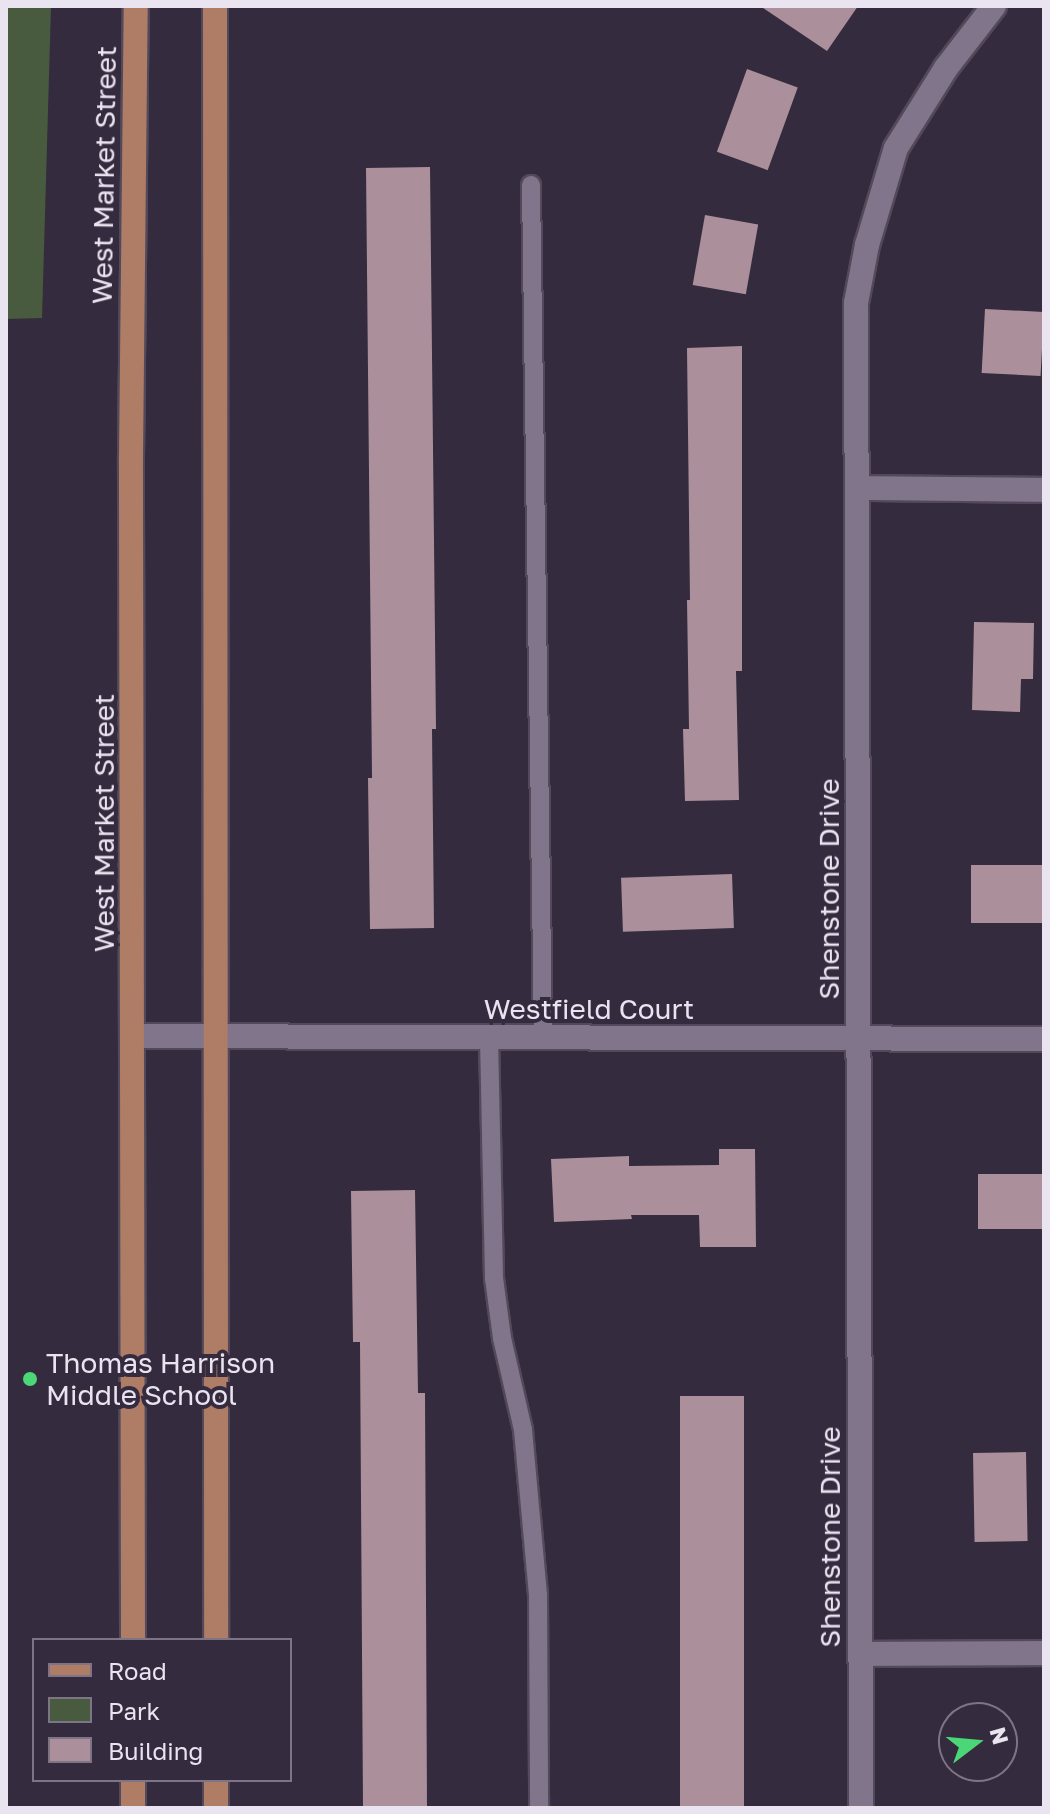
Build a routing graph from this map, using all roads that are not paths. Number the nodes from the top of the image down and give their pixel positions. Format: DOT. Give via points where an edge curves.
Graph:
graph roads {
  1 [pos="136,6"];
  2 [pos="215,6"];
  3 [pos="994,6"];
  4 [pos="531,185"];
  5 [pos="858,488"];
  6 [pos="1044,490"];
  7 [pos="216,1035"];
  8 [pos="134,1036"];
  9 [pos="489,1038"];
  10 [pos="543,1038"];
  11 [pos="860,1039"];
  12 [pos="1044,1039"];
  13 [pos="133,1638"];
  14 [pos="216,1638"];
  15 [pos="1044,1653"];
  16 [pos="860,1654"];
  17 [pos="133,1782"];
  18 [pos="216,1782"];
  19 [pos="133,1808"];
  20 [pos="216,1808"];
  21 [pos="539,1808"];
  22 [pos="861,1808"];
  1 -- 8 [label="main road, West Market Street" via="131,457"];
  2 -- 7 [label="main road"];
  3 -- 5 [label="street, Shenstone Drive" via="946,68 896,148 867,245 856,303"];
  4 -- 10 [label="lane"];
  5 -- 6 [label="street"];
  5 -- 11 [label="street, Shenstone Drive"];
  7 -- 8 [label="street, Westfield Court"];
  7 -- 9 [label="street, Westfield Court"];
  7 -- 14 [label="main road"];
  8 -- 13 [label="main road, West Market Street"];
  9 -- 10 [label="street, Westfield Court"];
  9 -- 21 [label="lane" via="494,1278 523,1430 538,1596"];
  10 -- 11 [label="street, Westfield Court"];
  11 -- 12 [label="street, Westfield Court"];
  11 -- 16 [label="street, Shenstone Drive"];
  15 -- 16 [label="street"];
  16 -- 22 [label="street, Shenstone Drive"];
  17 -- 19 [label="main road"];
  18 -- 20 [label="main road"];
}
